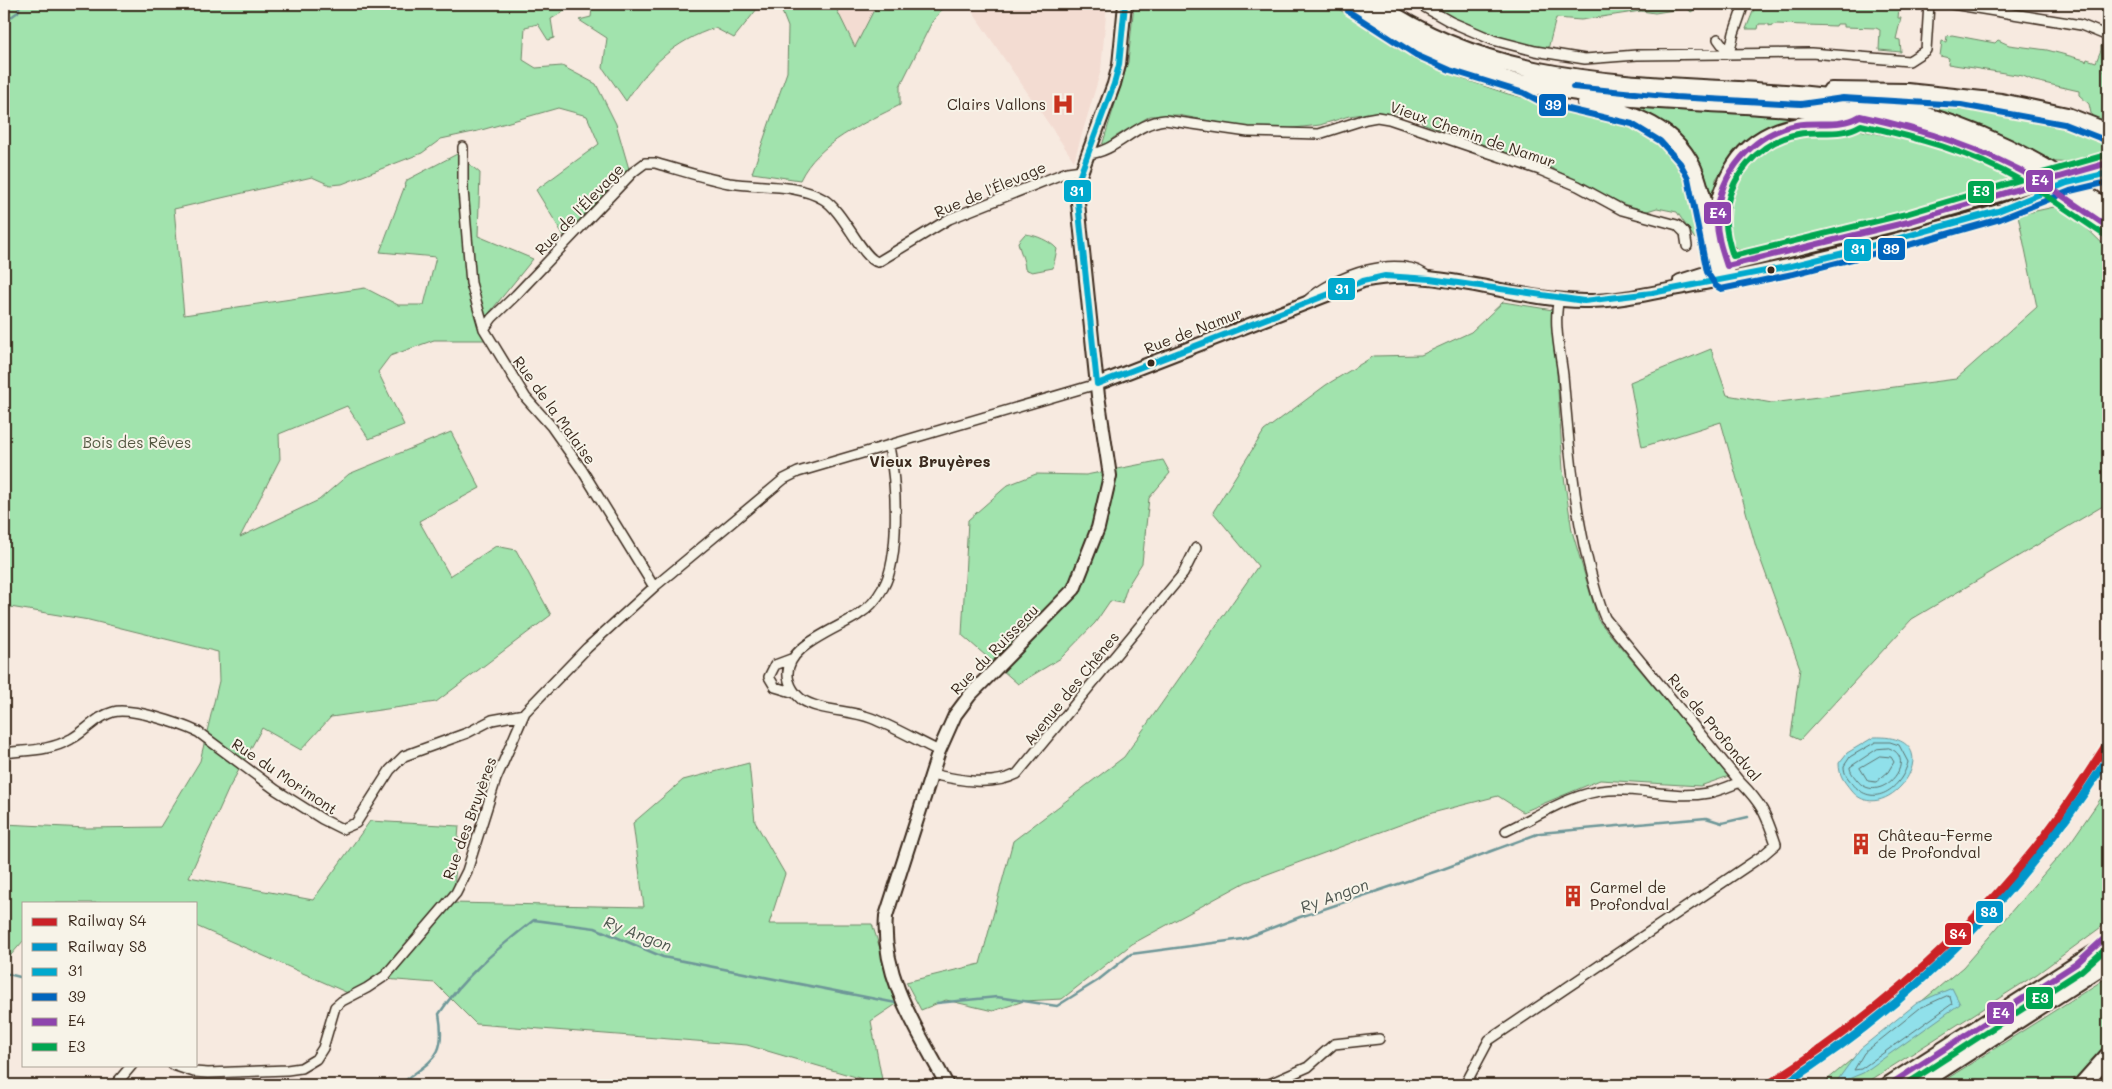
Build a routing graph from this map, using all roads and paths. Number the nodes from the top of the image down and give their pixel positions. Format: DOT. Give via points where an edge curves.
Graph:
graph roads {
  1 [pos="1125,4"];
  2 [pos="1353,4"];
  3 [pos="1376,4"];
  4 [pos="1419,4"];
  5 [pos="1744,4"];
  6 [pos="1929,4"];
  7 [pos="1952,4"];
  8 [pos="2108,36"];
  9 [pos="1718,39"];
  10 [pos="1730,54"];
  11 [pos="1528,85"];
  12 [pos="1801,95"];
  13 [pos="1860,116"];
  14 [pos="2108,132"];
  15 [pos="463,146"];
  16 [pos="1088,154"];
  17 [pos="1082,170"];
  18 [pos="2107,170"];
  19 [pos="2108,210"];
  20 [pos="2108,227"];
  21 [pos="1687,246"];
  22 [pos="1722,272"];
  23 [pos="1559,299"];
  24 [pos="484,330"];
  25 [pos="1097,384"];
  26 [pos="889,446"];
  27 [pos="1196,548"];
  28 [pos="654,586"];
  29 [pos="791,659"];
  30 [pos="795,693"];
  31 [pos="524,714"];
  32 [pos="939,751"];
  33 [pos="4,753"];
  34 [pos="931,774"];
  35 [pos="1740,782"];
  36 [pos="1506,831"];
  37 [pos="2108,935"];
  38 [pos="2108,945"];
  39 [pos="2108,962"];
  40 [pos="2076,964"];
  41 [pos="1379,1039"];
  42 [pos="2108,1056"];
  43 [pos="131,1066"];
  44 [pos="176,1066"];
  45 [pos="2108,1072"];
  46 [pos="115,1085"];
  47 [pos="946,1085"];
  48 [pos="1268,1085"];
  49 [pos="1465,1085"];
  50 [pos="1889,1085"];
  51 [pos="1917,1085"];
  52 [pos="2082,1085"];
  53 [pos="2097,1085"];
  1 -- 16 [label="street, Rue du Ruisseau" via="1117,71"];
  2 -- 11 [label="highway" via="1420,47 1470,68"];
  3 -- 12 [label="highway" via="1430,35 1525,69 1609,83"];
  4 -- 10 [label="street" via="1483,36 1554,55 1604,59 1637,55"];
  5 -- 10 [label="street"];
  6 -- 10 [label="street" via="1926,50 1909,61 1811,53"];
  7 -- 8 [label="street" via="2081,26"];
  9 -- 10 [label="street"];
  11 -- 13 [label="highway" via="1608,97 1801,109"];
  11 -- 22 [label="highway" via="1546,95 1635,116 1675,142 1696,175"];
  12 -- 14 [label="highway" via="1843,89 1962,96 2067,116"];
  12 -- 19 [label="highway" via="1896,108 1970,131 2036,162 2086,192"];
  13 -- 20 [label="highway" via="1933,132 2006,161 2070,198"];
  13 -- 22 [label="highway" via="1852,122 1796,125 1773,132 1742,156 1724,188 1718,211"];
  15 -- 24 [label="street, Rue de la Malaise" via="463,190 471,283"];
  16 -- 17 [label="street, Rue du Ruisseau"];
  16 -- 21 [label="street, Vieux Chemin de Namur" via="1108,148 1154,121 1248,132 1319,134 1377,117 1524,164 1578,186 1622,210 1677,225 1685,233"];
  17 -- 24 [label="street, Rue de l'Élevage" via="1067,172 955,216 878,262 869,256 835,208 816,196 791,188 728,182 645,163 492,318"];
  17 -- 25 [label="street, Rue du Ruisseau" via="1077,210"];
  18 -- 22 [label="street, Rue de Namur, bridge" via="2092,168"];
  18 -- 22 [label="street, Rue de Namur, bridge" via="2025,202 1860,250"];
  22 -- 23 [label="street, Rue de Namur" via="1637,294 1584,301"];
  23 -- 25 [label="street, Rue de Namur" via="1430,279 1385,276 1363,281"];
  23 -- 35 [label="street, Rue de Profondval" via="1559,345 1571,472 1596,598 1605,618"];
  24 -- 28 [label="street, Rue de la Malaise" via="526,398 552,426 582,470"];
  25 -- 26 [label="street"];
  25 -- 32 [label="street, Rue du Ruisseau" via="1110,476 1098,528 1074,589 970,695 955,715"];
  26 -- 28 [label="street" via="787,477"];
  26 -- 29 [label="street" via="895,539 887,580 872,603 859,615 802,647"];
  27 -- 34 [label="street, Avenue des Chênes" via="1183,574 1017,774 994,782"];
  28 -- 31 [label="street" via="587,648"];
  29 -- 30 [label="street" via="788,676"];
  29 -- 30 [label="street" via="775,665 769,677 775,687"];
  30 -- 32 [label="street" via="811,704 870,718"];
  31 -- 33 [label="street, Rue du Morimont" via="492,720 467,733 404,756 390,770 356,823 342,829 276,790 198,732 134,713 113,712 76,737 51,747"];
  31 -- 44 [label="street, Rue des Bruyères" via="496,778 467,871 456,893 385,976 335,1007 323,1048 316,1059 301,1068 280,1070 208,1073"];
  32 -- 34 [label="street, Rue du Ruisseau"];
  34 -- 47 [label="street, Rue du Ruisseau" via="886,916 887,955 900,996"];
  35 -- 36 [label="street" via="1709,793 1690,795 1624,790 1591,793"];
  35 -- 49 [label="street, Rue de Profondval" via="1764,810 1776,844 1489,1040"];
  37 -- 40 [label="highway"];
  38 -- 40 [label="highway"];
  39 -- 51 [label="highway"];
  40 -- 50 [label="highway"];
  41 -- 48 [label="street" via="1334,1044 1308,1067"];
  42 -- 52 [label="highway"];
  43 -- 46 [label="street"];
  45 -- 53 [label="highway"];
}
